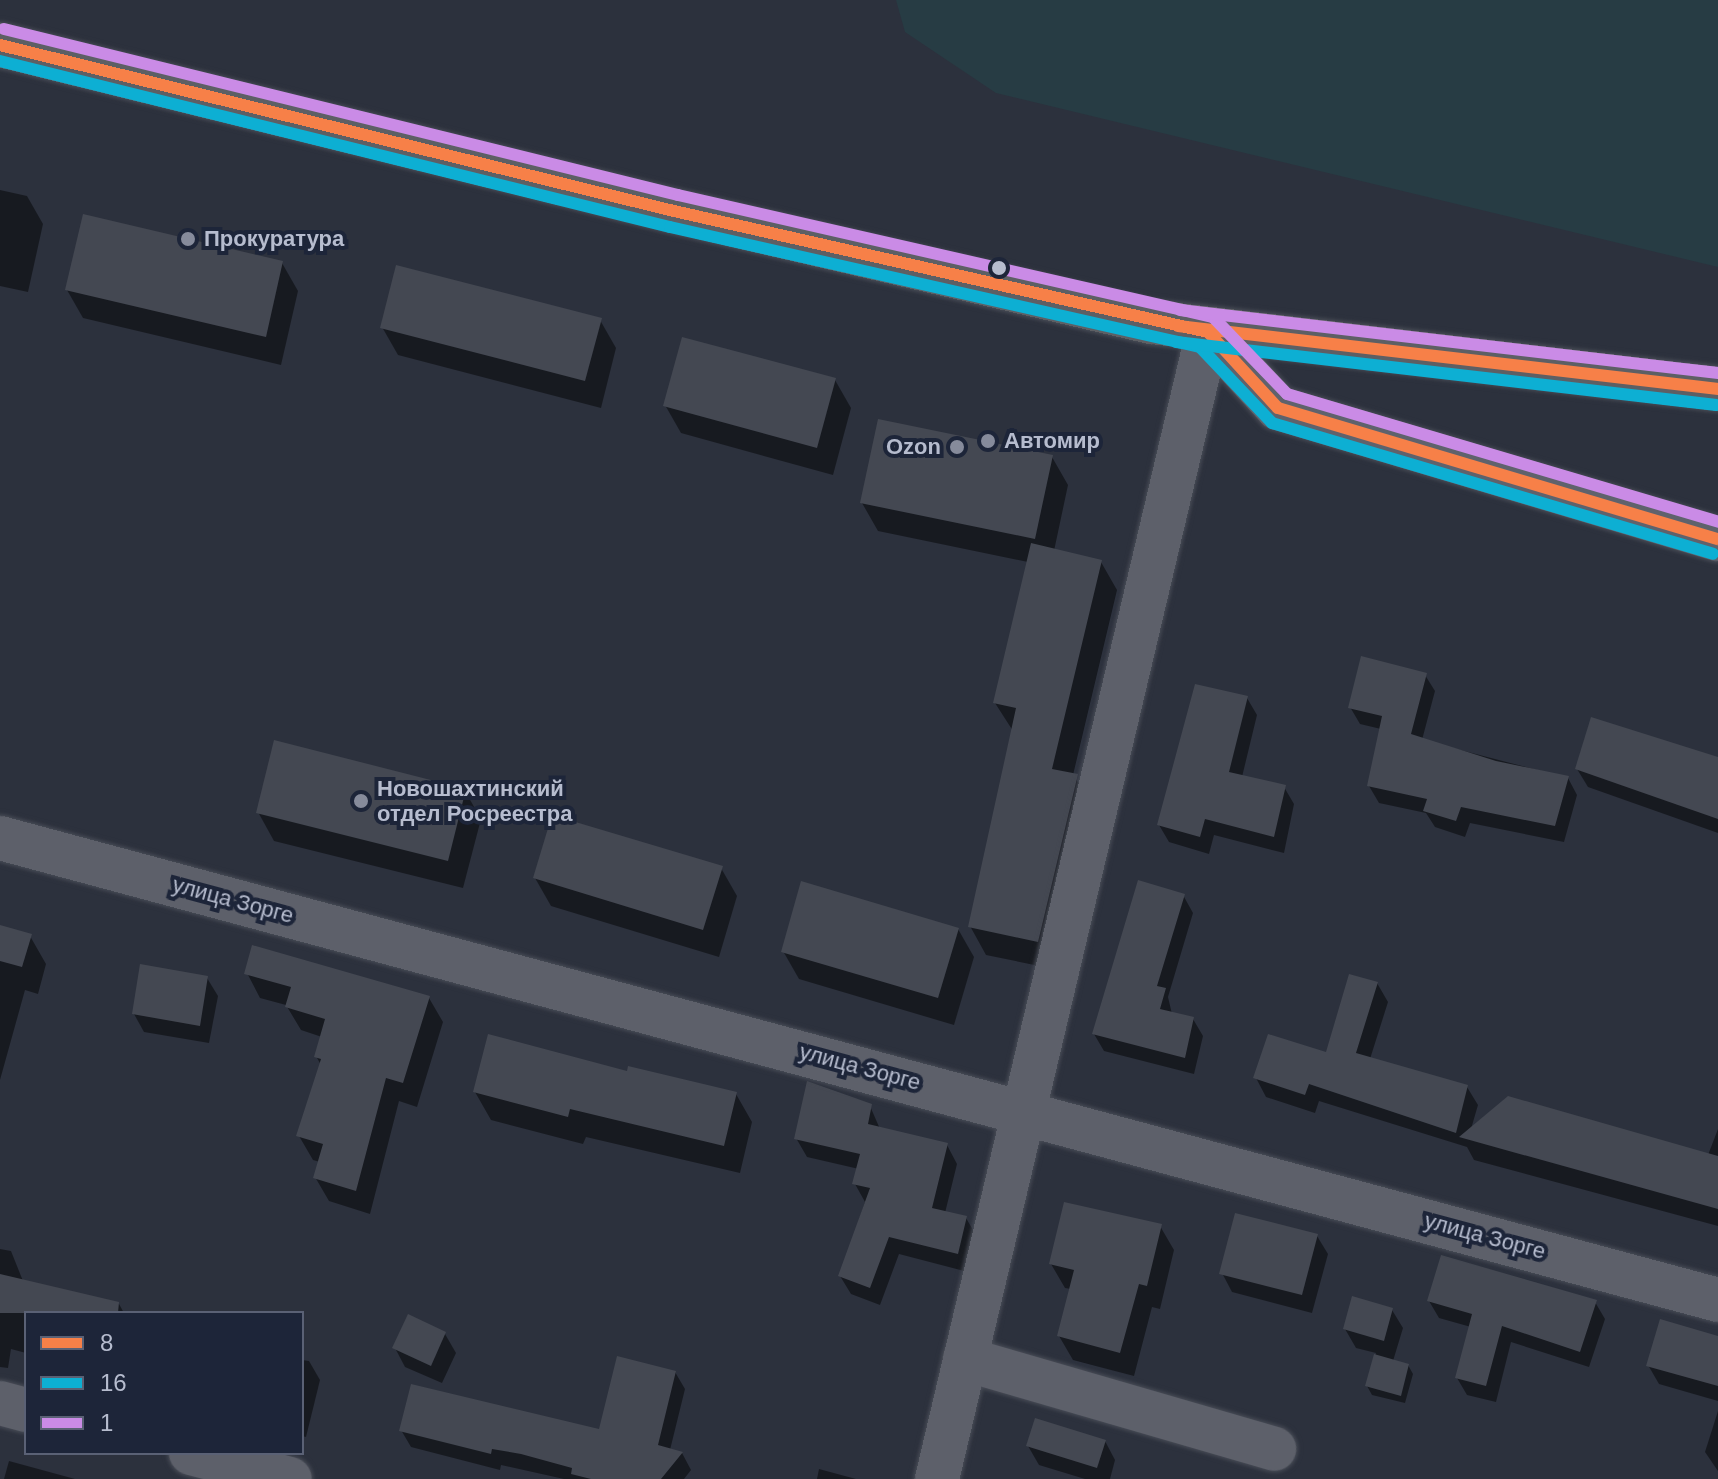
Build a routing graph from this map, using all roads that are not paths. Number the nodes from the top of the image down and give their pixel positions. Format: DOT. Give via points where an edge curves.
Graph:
graph roads {
  1 [pos="0,45"];
  2 [pos="1208,332"];
  3 [pos="1718,389"];
  4 [pos="1718,539"];
  5 [pos="0,838"];
  6 [pos="1024,1111"];
  7 [pos="1718,1300"];
  8 [pos="965,1359"];
  9 [pos="0,1403"];
  10 [pos="24,1409"];
  11 [pos="1274,1449"];
  12 [pos="199,1455"];
  13 [pos="290,1479"];
  14 [pos="937,1479"];
  1 -- 2 [label="highway" via="674,211"];
  2 -- 3 [label="highway"];
  2 -- 4 [label="main road" via="1278,408"];
  2 -- 6 [label="street"];
  5 -- 6 [label="street, улица Зорге"];
  6 -- 7 [label="street, улица Зорге"];
  6 -- 8 [label="street"];
  8 -- 11 [label="street"];
  8 -- 14 [label="street"];
  9 -- 10 [label="street"];
  12 -- 13 [label="street"];
}
